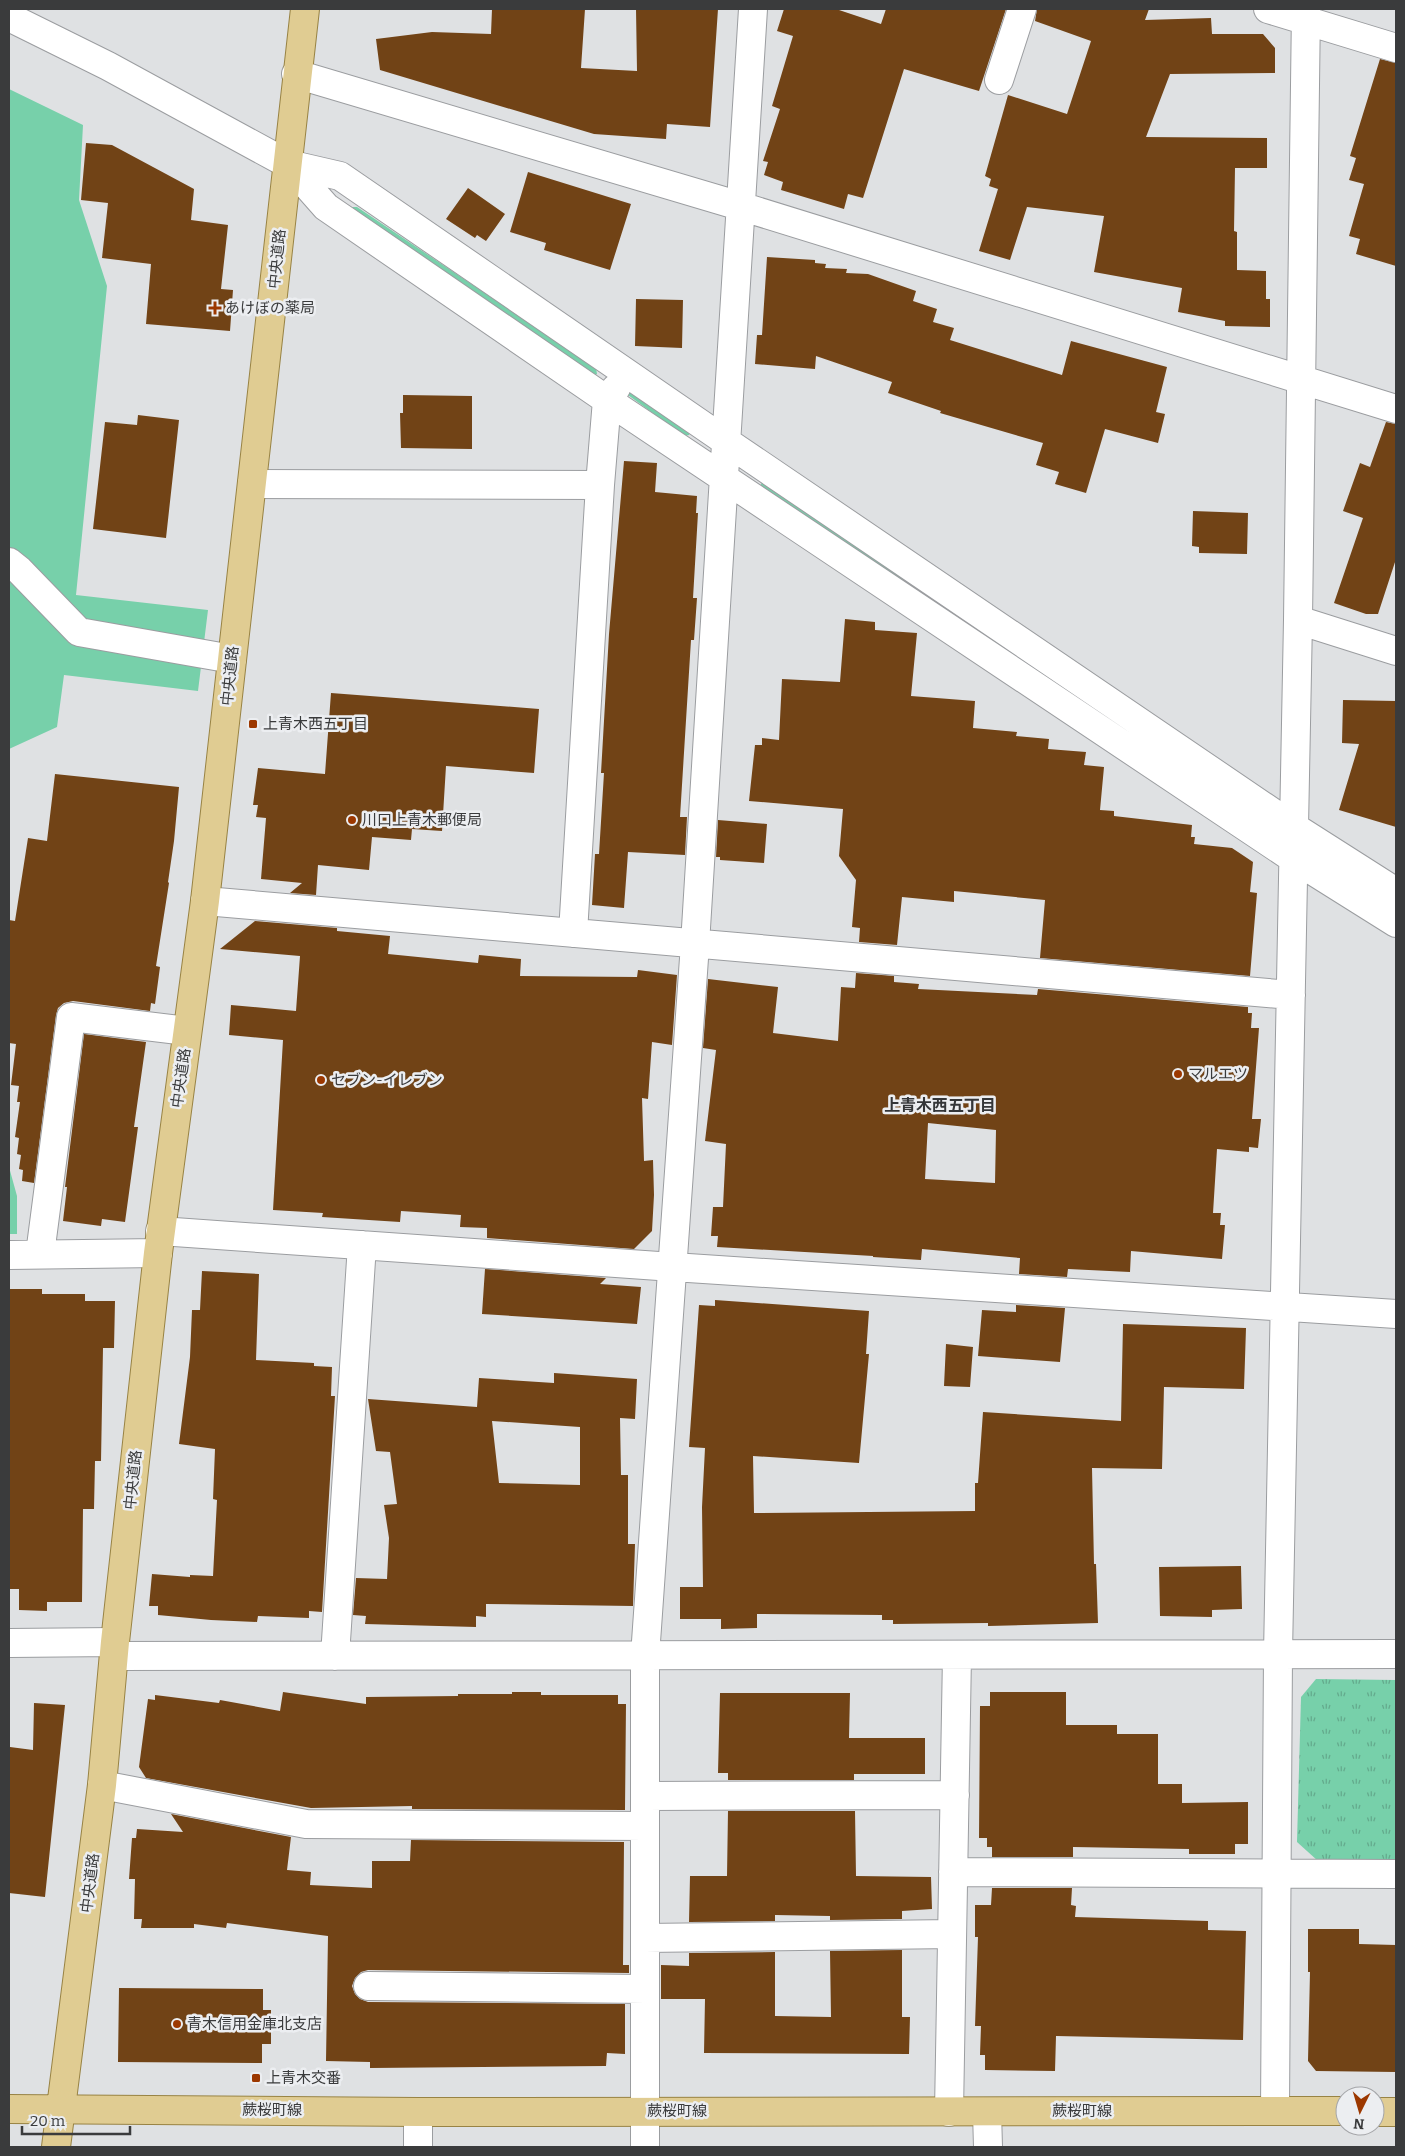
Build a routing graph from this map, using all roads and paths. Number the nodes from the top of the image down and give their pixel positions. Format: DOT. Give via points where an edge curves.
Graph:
graph roads {
  1 [pos="305,9"];
  2 [pos="753,9"];
  3 [pos="1022,9"];
  4 [pos="1268,9"];
  5 [pos="1306,15"];
  6 [pos="9,17"];
  7 [pos="1396,48"];
  8 [pos="296,74"];
  9 [pos="999,80"];
  10 [pos="288,164"];
  11 [pos="740,206"];
  12 [pos="627,372"];
  13 [pos="1302,380"];
  14 [pos="608,400"];
  15 [pos="1396,409"];
  16 [pos="727,442"];
  17 [pos="724,477"];
  18 [pos="252,484"];
  19 [pos="600,485"];
  20 [pos="9,562"];
  21 [pos="1298,620"];
  22 [pos="1396,651"];
  23 [pos="232,659"];
  24 [pos="1294,827"];
  25 [pos="1294,859"];
  26 [pos="1396,892"];
  27 [pos="205,901"];
  28 [pos="1396,923"];
  29 [pos="572,934"];
  30 [pos="695,944"];
  31 [pos="1291,995"];
  32 [pos="187,1032"];
  33 [pos="159,1242"];
  34 [pos="362,1245"];
  35 [pos="9,1254"];
  36 [pos="40,1254"];
  37 [pos="673,1267"];
  38 [pos="1285,1308"];
  39 [pos="1396,1314"];
  40 [pos="9,1643"];
  41 [pos="115,1649"];
  42 [pos="1278,1654"];
  43 [pos="1396,1654"];
  44 [pos="957,1655"];
  45 [pos="335,1656"];
  46 [pos="645,1656"];
  47 [pos="102,1785"];
  48 [pos="955,1795"];
  49 [pos="645,1796"];
  50 [pos="645,1826"];
  51 [pos="954,1872"];
  52 [pos="1276,1873"];
  53 [pos="1396,1874"];
  54 [pos="952,1934"];
  55 [pos="645,1938"];
  56 [pos="368,1986"];
  57 [pos="645,1989"];
  58 [pos="61,2108"];
  59 [pos="9,2109"];
  60 [pos="646,2111"];
  61 [pos="1275,2111"];
  62 [pos="1335,2111"];
  63 [pos="418,2112"];
  64 [pos="948,2112"];
  65 [pos="986,2112"];
  66 [pos="56,2147"];
  67 [pos="418,2147"];
  68 [pos="645,2147"];
  69 [pos="988,2147"];
  1 -- 8 [label="main road, 中央道路"];
  2 -- 11 [label="street"];
  3 -- 9 [label="street"];
  4 -- 5 [label="street"];
  5 -- 7 [label="street"];
  5 -- 13 [label="street"];
  6 -- 10 [label="street" via="108,66"];
  8 -- 10 [label="main road, 中央道路"];
  8 -- 11 [label="street"];
  10 -- 12 [label="street" via="340,176"];
  10 -- 14 [label="street" via="326,208"];
  10 -- 18 [label="main road, 中央道路"];
  11 -- 13 [label="street"];
  11 -- 16 [label="street"];
  12 -- 14 [label="street"];
  12 -- 16 [label="street"];
  13 -- 15 [label="street"];
  13 -- 21 [label="street"];
  14 -- 17 [label="street"];
  14 -- 19 [label="street"];
  16 -- 17 [label="street"];
  16 -- 24 [label="street"];
  17 -- 25 [label="street"];
  17 -- 30 [label="street"];
  18 -- 19 [label="street"];
  18 -- 23 [label="main road, 中央道路"];
  19 -- 29 [label="street"];
  20 -- 23 [label="street" via="79,632"];
  21 -- 22 [label="street"];
  21 -- 24 [label="street"];
  23 -- 27 [label="main road, 中央道路"];
  24 -- 25 [label="street"];
  24 -- 26 [label="street"];
  25 -- 28 [label="street"];
  25 -- 31 [label="street"];
  27 -- 29 [label="street"];
  27 -- 32 [label="main road, 中央道路"];
  29 -- 30 [label="street"];
  30 -- 31 [label="street"];
  30 -- 37 [label="street"];
  31 -- 38 [label="street"];
  32 -- 33 [label="main road, 中央道路"];
  32 -- 36 [label="street" via="71,1016"];
  33 -- 34 [label="street"];
  33 -- 36 [label="street"];
  33 -- 41 [label="main road, 中央道路"];
  34 -- 37 [label="street"];
  34 -- 45 [label="street"];
  35 -- 36 [label="street"];
  37 -- 38 [label="street"];
  37 -- 46 [label="street"];
  38 -- 39 [label="street"];
  38 -- 42 [label="street"];
  40 -- 41 [label="street"];
  41 -- 45 [label="street"];
  41 -- 47 [label="main road, 中央道路"];
  42 -- 43 [label="street"];
  42 -- 44 [label="street"];
  42 -- 52 [label="street"];
  44 -- 46 [label="street"];
  44 -- 48 [label="street"];
  45 -- 46 [label="street"];
  46 -- 49 [label="street"];
  47 -- 50 [label="street" via="306,1824"];
  47 -- 58 [label="main road, 中央道路"];
  48 -- 49 [label="street"];
  48 -- 51 [label="street"];
  49 -- 50 [label="street"];
  50 -- 55 [label="street"];
  51 -- 52 [label="street"];
  51 -- 54 [label="street"];
  52 -- 53 [label="street"];
  52 -- 61 [label="street"];
  54 -- 55 [label="street"];
  54 -- 64 [label="street"];
  55 -- 57 [label="street"];
  56 -- 57 [label="street"];
  57 -- 60 [label="street"];
  58 -- 59 [label="main road, 蕨桜町線"];
  58 -- 63 [label="main road, 蕨桜町線"];
  58 -- 66 [label="main road, 中央道路"];
  60 -- 63 [label="main road, 蕨桜町線"];
  60 -- 64 [label="main road, 蕨桜町線"];
  60 -- 68 [label="street"];
  61 -- 62 [label="main road, 蕨桜町線"];
  61 -- 65 [label="main road, 蕨桜町線"];
  63 -- 67 [label="street"];
  64 -- 65 [label="main road, 蕨桜町線"];
  65 -- 69 [label="street"];
}
